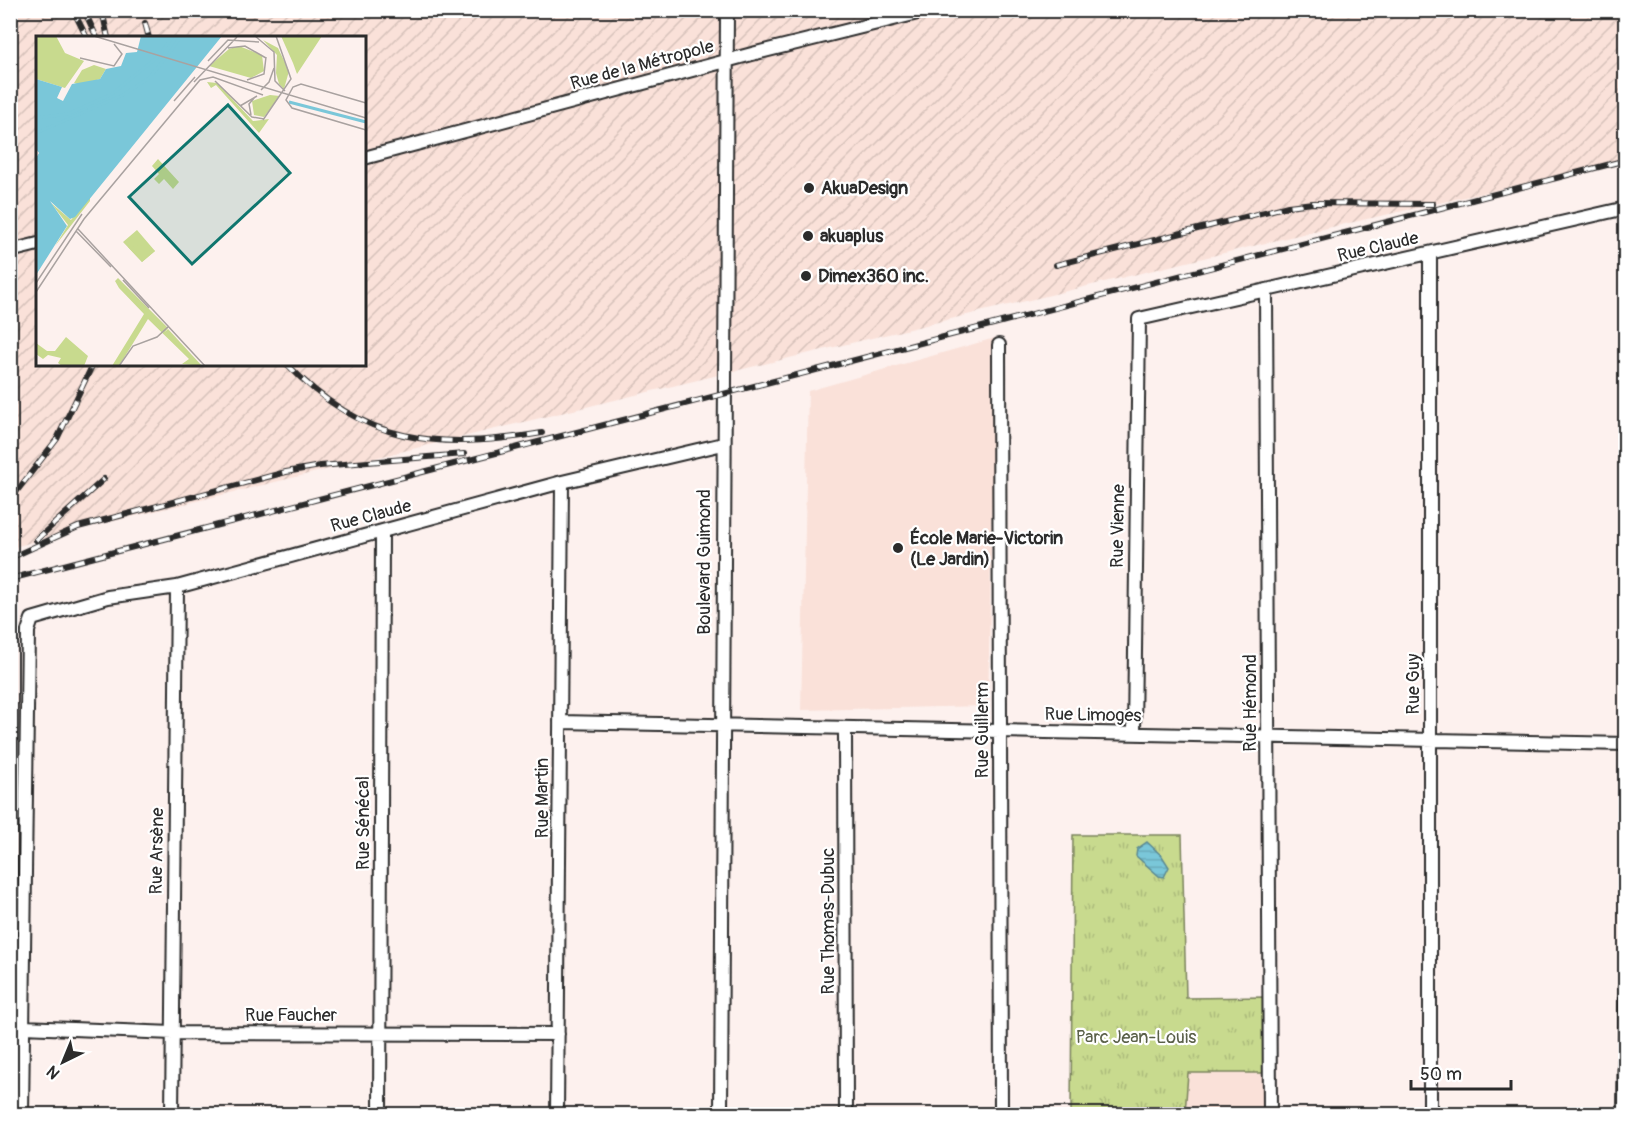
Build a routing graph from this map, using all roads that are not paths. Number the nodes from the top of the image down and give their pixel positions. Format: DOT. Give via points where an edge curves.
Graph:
graph roads {
  1 [pos="727,10"];
  2 [pos="930,10"];
  3 [pos="727,61"];
  4 [pos="366,157"];
  5 [pos="1626,208"];
  6 [pos="36,244"];
  7 [pos="10,251"];
  8 [pos="1430,253"];
  9 [pos="1266,291"];
  10 [pos="1139,318"];
  11 [pos="999,345"];
  12 [pos="723,444"];
  13 [pos="562,482"];
  14 [pos="382,532"];
  15 [pos="177,587"];
  16 [pos="561,722"];
  17 [pos="722,726"];
  18 [pos="846,728"];
  19 [pos="1000,731"];
  20 [pos="1134,734"];
  21 [pos="1268,737"];
  22 [pos="1431,740"];
  23 [pos="1626,744"];
  24 [pos="1626,983"];
  25 [pos="23,1026"];
  26 [pos="173,1033"];
  27 [pos="380,1033"];
  28 [pos="558,1034"];
  29 [pos="22,1114"];
  30 [pos="172,1114"];
  31 [pos="380,1114"];
  32 [pos="557,1114"];
  33 [pos="721,1114"];
  34 [pos="846,1114"];
  35 [pos="1001,1114"];
  36 [pos="1270,1114"];
  37 [pos="1430,1114"];
  38 [pos="1624,1114"];
  1 -- 3 [label="street, Boulevard Guimond"];
  2 -- 3 [label="street, Rue de la Métropole"];
  3 -- 4 [label="street, Rue de la Métropole"];
  3 -- 12 [label="street, Boulevard Guimond"];
  5 -- 8 [label="street, Rue Claude"];
  6 -- 7 [label="street"];
  8 -- 9 [label="street, Rue Claude"];
  8 -- 22 [label="street, Rue Guy"];
  9 -- 10 [label="street, Rue Claude"];
  9 -- 21 [label="street, Rue Hémond"];
  10 -- 20 [label="street, Rue Vienne"];
  11 -- 19 [label="street, Rue Guillerm"];
  12 -- 13 [label="street, Rue Claude"];
  12 -- 17 [label="street, Boulevard Guimond"];
  13 -- 14 [label="street, Rue Claude"];
  13 -- 16 [label="street, Rue Martin"];
  14 -- 15 [label="street, Rue Claude"];
  14 -- 27 [label="street, Rue Sénécal"];
  15 -- 25 [label="street, Rue Claude" via="108,597 40,615 30,622"];
  15 -- 26 [label="street, Rue Arsène"];
  16 -- 17 [label="street, Rue Limoges"];
  16 -- 28 [label="street, Rue Martin"];
  17 -- 18 [label="street, Rue Limoges"];
  17 -- 33 [label="street, Boulevard Guimond"];
  18 -- 19 [label="street, Rue Limoges"];
  18 -- 34 [label="street, Rue Thomas-Dubuc"];
  19 -- 20 [label="street, Rue Limoges"];
  19 -- 35 [label="street, Rue Guillerm"];
  20 -- 21 [label="street, Rue Limoges"];
  21 -- 22 [label="street, Rue Limoges"];
  21 -- 36 [label="street, Rue Hémond"];
  22 -- 23 [label="street, Rue Limoges"];
  22 -- 37 [label="street, Rue Guy"];
  24 -- 38 [label="street"];
  25 -- 26 [label="street, Rue Faucher"];
  25 -- 29 [label="street"];
  26 -- 27 [label="street, Rue Faucher"];
  26 -- 30 [label="street, Rue Arsène"];
  27 -- 28 [label="street, Rue Faucher"];
  27 -- 31 [label="street, Rue Sénécal"];
  28 -- 32 [label="street, Rue Martin"];
}
